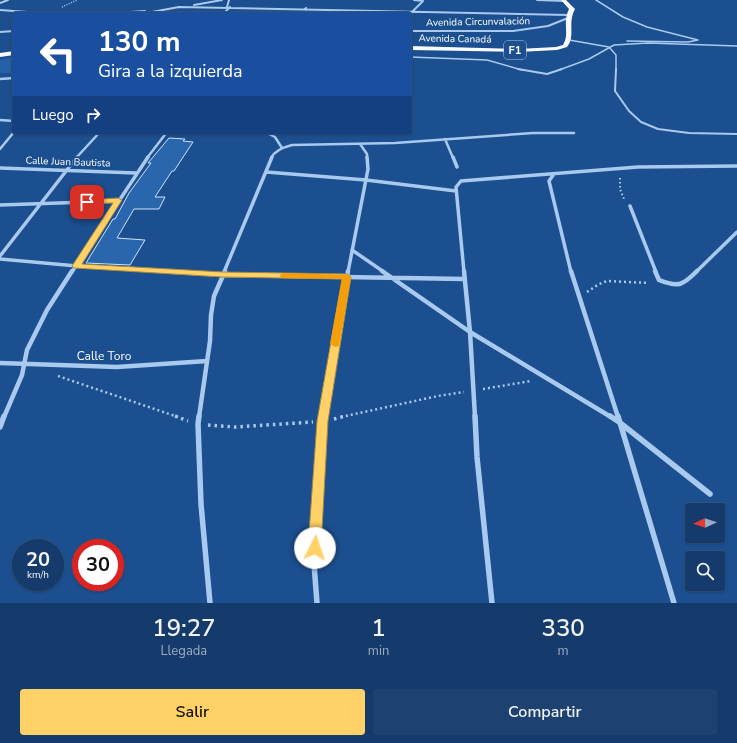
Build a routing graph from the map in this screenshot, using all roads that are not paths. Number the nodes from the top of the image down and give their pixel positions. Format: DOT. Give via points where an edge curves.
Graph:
graph roads {
  1 [pos="8,0"];
  2 [pos="222,0"];
  3 [pos="229,0"];
  4 [pos="414,0"];
  5 [pos="536,0"];
  6 [pos="596,0"];
  7 [pos="564,1"];
  8 [pos="0,3"];
  9 [pos="178,7"];
  10 [pos="226,7"];
  11 [pos="231,7"];
  12 [pos="307,8"];
  13 [pos="156,10"];
  14 [pos="0,12"];
  15 [pos="12,12"];
  16 [pos="128,12"];
  17 [pos="148,12"];
  18 [pos="225,12"];
  19 [pos="302,12"];
  20 [pos="412,12"];
  21 [pos="568,17"];
  22 [pos="12,30"];
  23 [pos="412,31"];
  24 [pos="0,32"];
  25 [pos="569,40"];
  26 [pos="614,44"];
  27 [pos="737,46"];
  28 [pos="609,47"];
  29 [pos="412,48"];
  30 [pos="12,53"];
  31 [pos="0,55"];
  32 [pos="412,57"];
  33 [pos="0,78"];
  34 [pos="12,78"];
  35 [pos="0,120"];
  36 [pos="12,121"];
  37 [pos="574,133"];
  38 [pos="12,134"];
  39 [pos="98,134"];
  40 [pos="165,134"];
  41 [pos="269,134"];
  42 [pos="737,134"];
  43 [pos="445,139"];
  44 [pos="360,144"];
  45 [pos="282,148"];
  46 [pos="0,149"];
  47 [pos="457,166"];
  48 [pos="737,166"];
  49 [pos="0,168"];
  50 [pos="66,170"];
  51 [pos="266,172"];
  52 [pos="136,173"];
  53 [pos="554,174"];
  54 [pos="366,180"];
  55 [pos="456,191"];
  56 [pos="118,200"];
  57 [pos="40,204"];
  58 [pos="0,205"];
  59 [pos="630,206"];
  60 [pos="737,232"];
  61 [pos="352,250"];
  62 [pos="0,257"];
  63 [pos="77,266"];
  64 [pos="223,275"];
  65 [pos="347,277"];
  66 [pos="392,278"];
  67 [pos="464,279"];
  68 [pos="470,332"];
  69 [pos="207,361"];
  70 [pos="0,363"];
  71 [pos="24,364"];
  72 [pos="619,422"];
  73 [pos="0,427"];
  74 [pos="710,494"];
  75 [pos="210,603"];
  76 [pos="317,603"];
  77 [pos="492,603"];
  78 [pos="674,603"];
  1 -- 8 [label="street"];
  2 -- 9 [label="street"];
  3 -- 10 [label="street"];
  4 -- 20 [label="street" via="423,1"];
  5 -- 7 [label="street"];
  6 -- 26 [label="lane" via="623,17 647,27 698,40 634,40"];
  7 -- 21 [label="highway" via="572,9"];
  9 -- 10 [label="street"];
  9 -- 13 [label="street"];
  10 -- 11 [label="street"];
  11 -- 12 [label="street"];
  11 -- 18 [label="street"];
  12 -- 19 [label="street"];
  12 -- 20 [label="street"];
  13 -- 16 [label="street"];
  13 -- 17 [label="street"];
  14 -- 15 [label="street"];
  20 -- 21 [label="street"];
  21 -- 23 [label="street, Avenida Circunvalación" via="548,26 513,31"];
  21 -- 25 [label="highway"];
  22 -- 24 [label="street"];
  25 -- 28 [label="lane"];
  25 -- 29 [label="highway, Avenida Canadá / F1" via="561,49 550,50"];
  26 -- 27 [label="lane"];
  26 -- 28 [label="lane"];
  28 -- 32 [label="lane" via="590,59 547,74 487,60"];
  28 -- 42 [label="lane" via="616,55 615,91 629,111 641,122 658,129 689,133"];
  30 -- 31 [label="highway"];
  33 -- 34 [label="street"];
  35 -- 36 [label="street"];
  37 -- 43 [label="street"];
  38 -- 46 [label="street"];
  39 -- 50 [label="street"];
  40 -- 52 [label="street"];
  41 -- 45 [label="street" via="275,137"];
  43 -- 44 [label="street"];
  43 -- 47 [label="street"];
  44 -- 45 [label="street" via="304,144"];
  44 -- 54 [label="street" via="367,154"];
  45 -- 51 [label="street" via="273,154"];
  48 -- 53 [label="street" via="710,164"];
  49 -- 50 [label="street, Calle Juan Bautista"];
  50 -- 52 [label="street, Calle Juan Bautista"];
  50 -- 57 [label="street"];
  51 -- 54 [label="street"];
  51 -- 64 [label="street"];
  52 -- 56 [label="street"];
  53 -- 55 [label="street" via="461,181"];
  53 -- 72 [label="street" via="549,181 555,212 578,297"];
  54 -- 55 [label="street"];
  54 -- 61 [label="street"];
  55 -- 67 [label="street"];
  56 -- 57 [label="street"];
  56 -- 63 [label="street"];
  57 -- 58 [label="street"];
  57 -- 62 [label="street"];
  59 -- 60 [label="street" via="659,280 672,285 685,283"];
  61 -- 65 [label="street"];
  61 -- 66 [label="street"];
  62 -- 63 [label="street"];
  63 -- 64 [label="street"];
  63 -- 71 [label="street" via="47,310 27,350"];
  64 -- 65 [label="street"];
  64 -- 69 [label="street" via="214,296"];
  65 -- 66 [label="street"];
  65 -- 76 [label="street" via="323,421 314,564"];
  66 -- 67 [label="street"];
  66 -- 68 [label="street"];
  67 -- 68 [label="street"];
  68 -- 72 [label="street"];
  68 -- 77 [label="street" via="477,457"];
  69 -- 71 [label="street, Calle Toro" via="117,367"];
  69 -- 75 [label="street" via="198,424 201,504"];
  70 -- 71 [label="street, Calle Toro"];
  71 -- 73 [label="street" via="22,376"];
  72 -- 74 [label="street"];
  72 -- 78 [label="street"];
}
